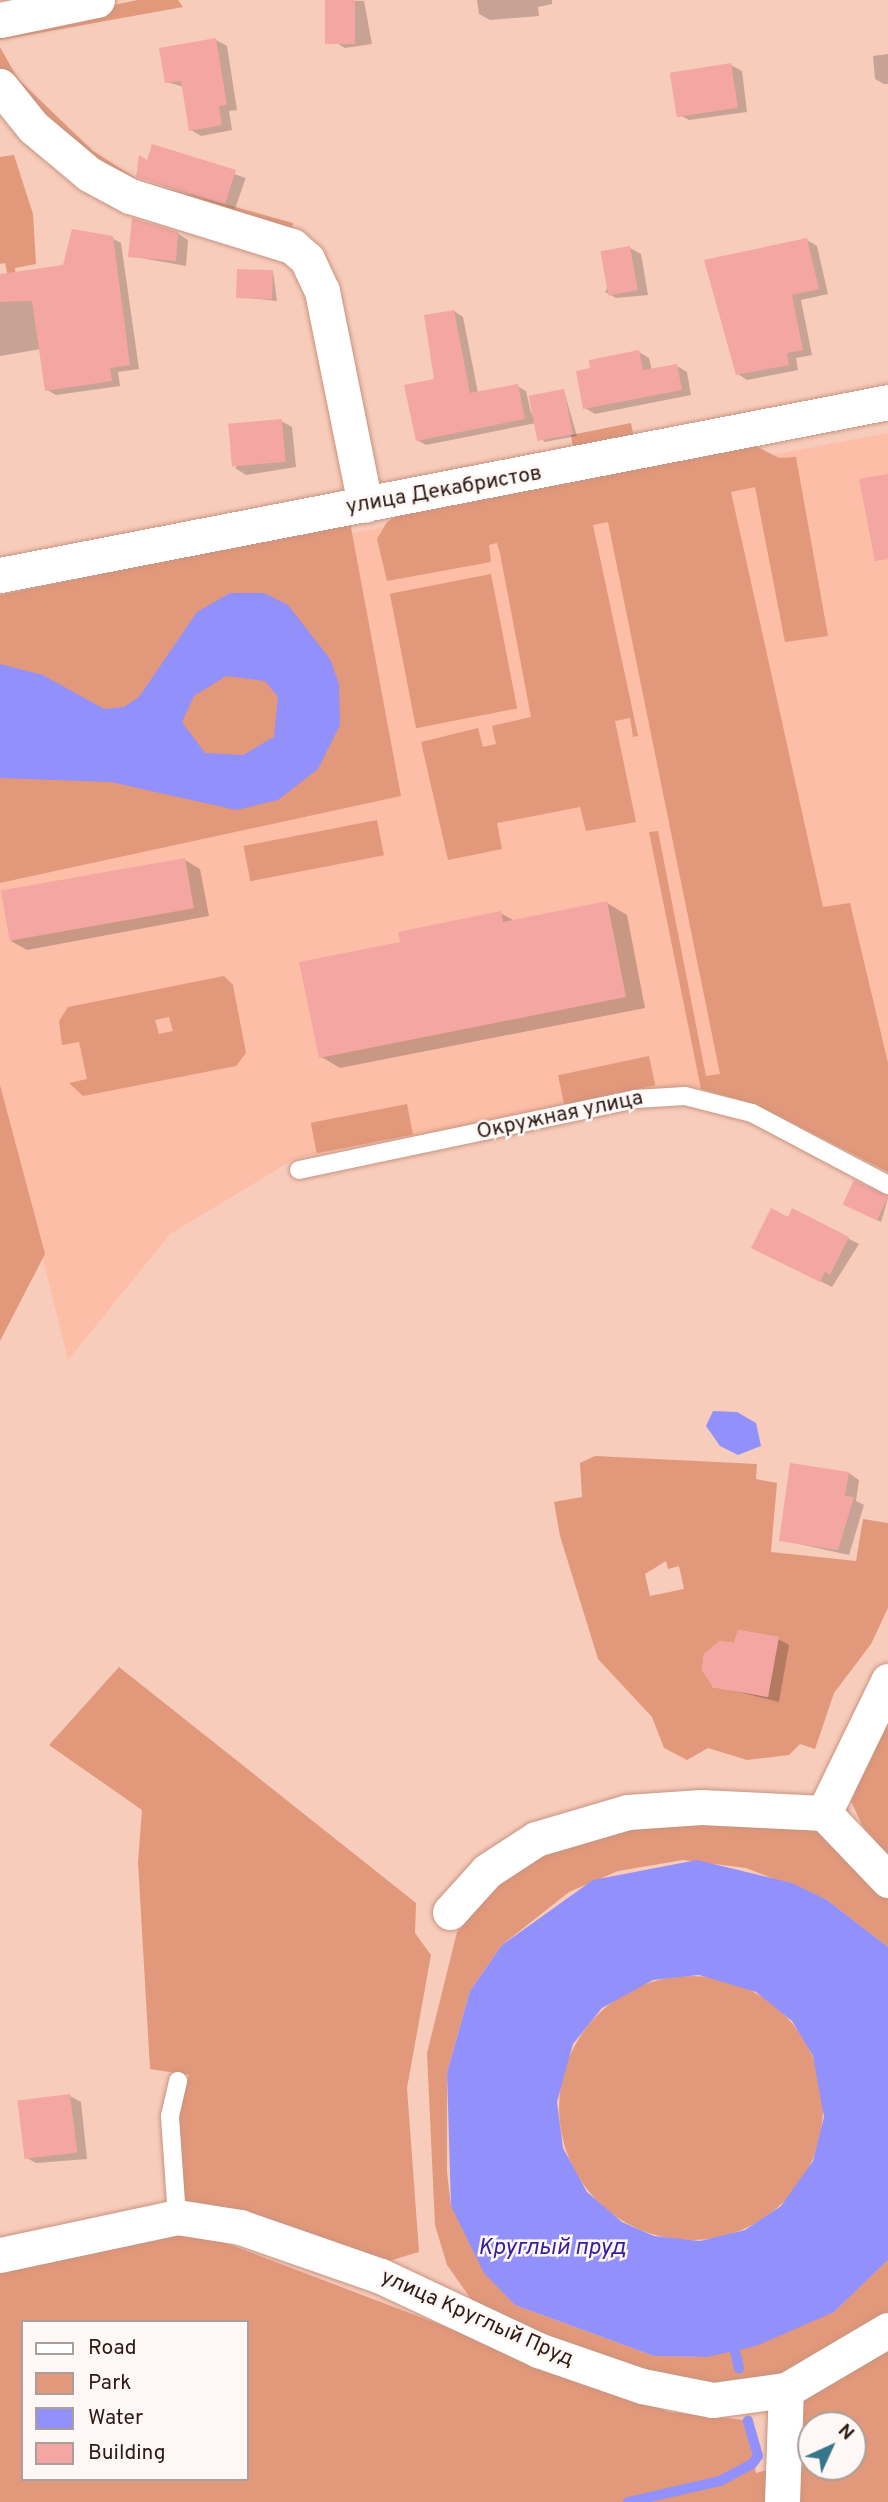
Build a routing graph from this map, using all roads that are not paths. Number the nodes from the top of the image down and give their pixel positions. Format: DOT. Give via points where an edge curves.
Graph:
graph roads {
  1 [pos="97,0"];
  2 [pos="0,20"];
  3 [pos="0,86"];
  4 [pos="888,402"];
  5 [pos="365,505"];
  6 [pos="0,575"];
  7 [pos="299,1170"];
  8 [pos="888,1185"];
  9 [pos="888,1681"];
  10 [pos="824,1813"];
  11 [pos="888,1880"];
  12 [pos="450,1912"];
  13 [pos="178,2081"];
  14 [pos="177,2217"];
  15 [pos="0,2255"];
  16 [pos="888,2330"];
  17 [pos="786,2390"];
  18 [pos="782,2502"];
  1 -- 2 [label="street"];
  3 -- 5 [label="street" via="33,127 89,174 130,196 292,246 307,260 321,291"];
  4 -- 5 [label="street, улица Декабристов"];
  5 -- 6 [label="street, улица Декабристов"];
  7 -- 8 [label="lane, Окружная улица" via="660,1096 714,1101 752,1113"];
  9 -- 10 [label="street"];
  10 -- 11 [label="street"];
  10 -- 12 [label="street" via="701,1807 573,1824 511,1853"];
  13 -- 14 [label="lane" via="170,2116"];
  14 -- 15 [label="street"];
  14 -- 17 [label="street, улица Круглый Пруд" via="240,2227 381,2276 526,2344 642,2386 713,2400"];
  16 -- 17 [label="street, улица Круглый Пруд"];
  17 -- 18 [label="street"];
}
